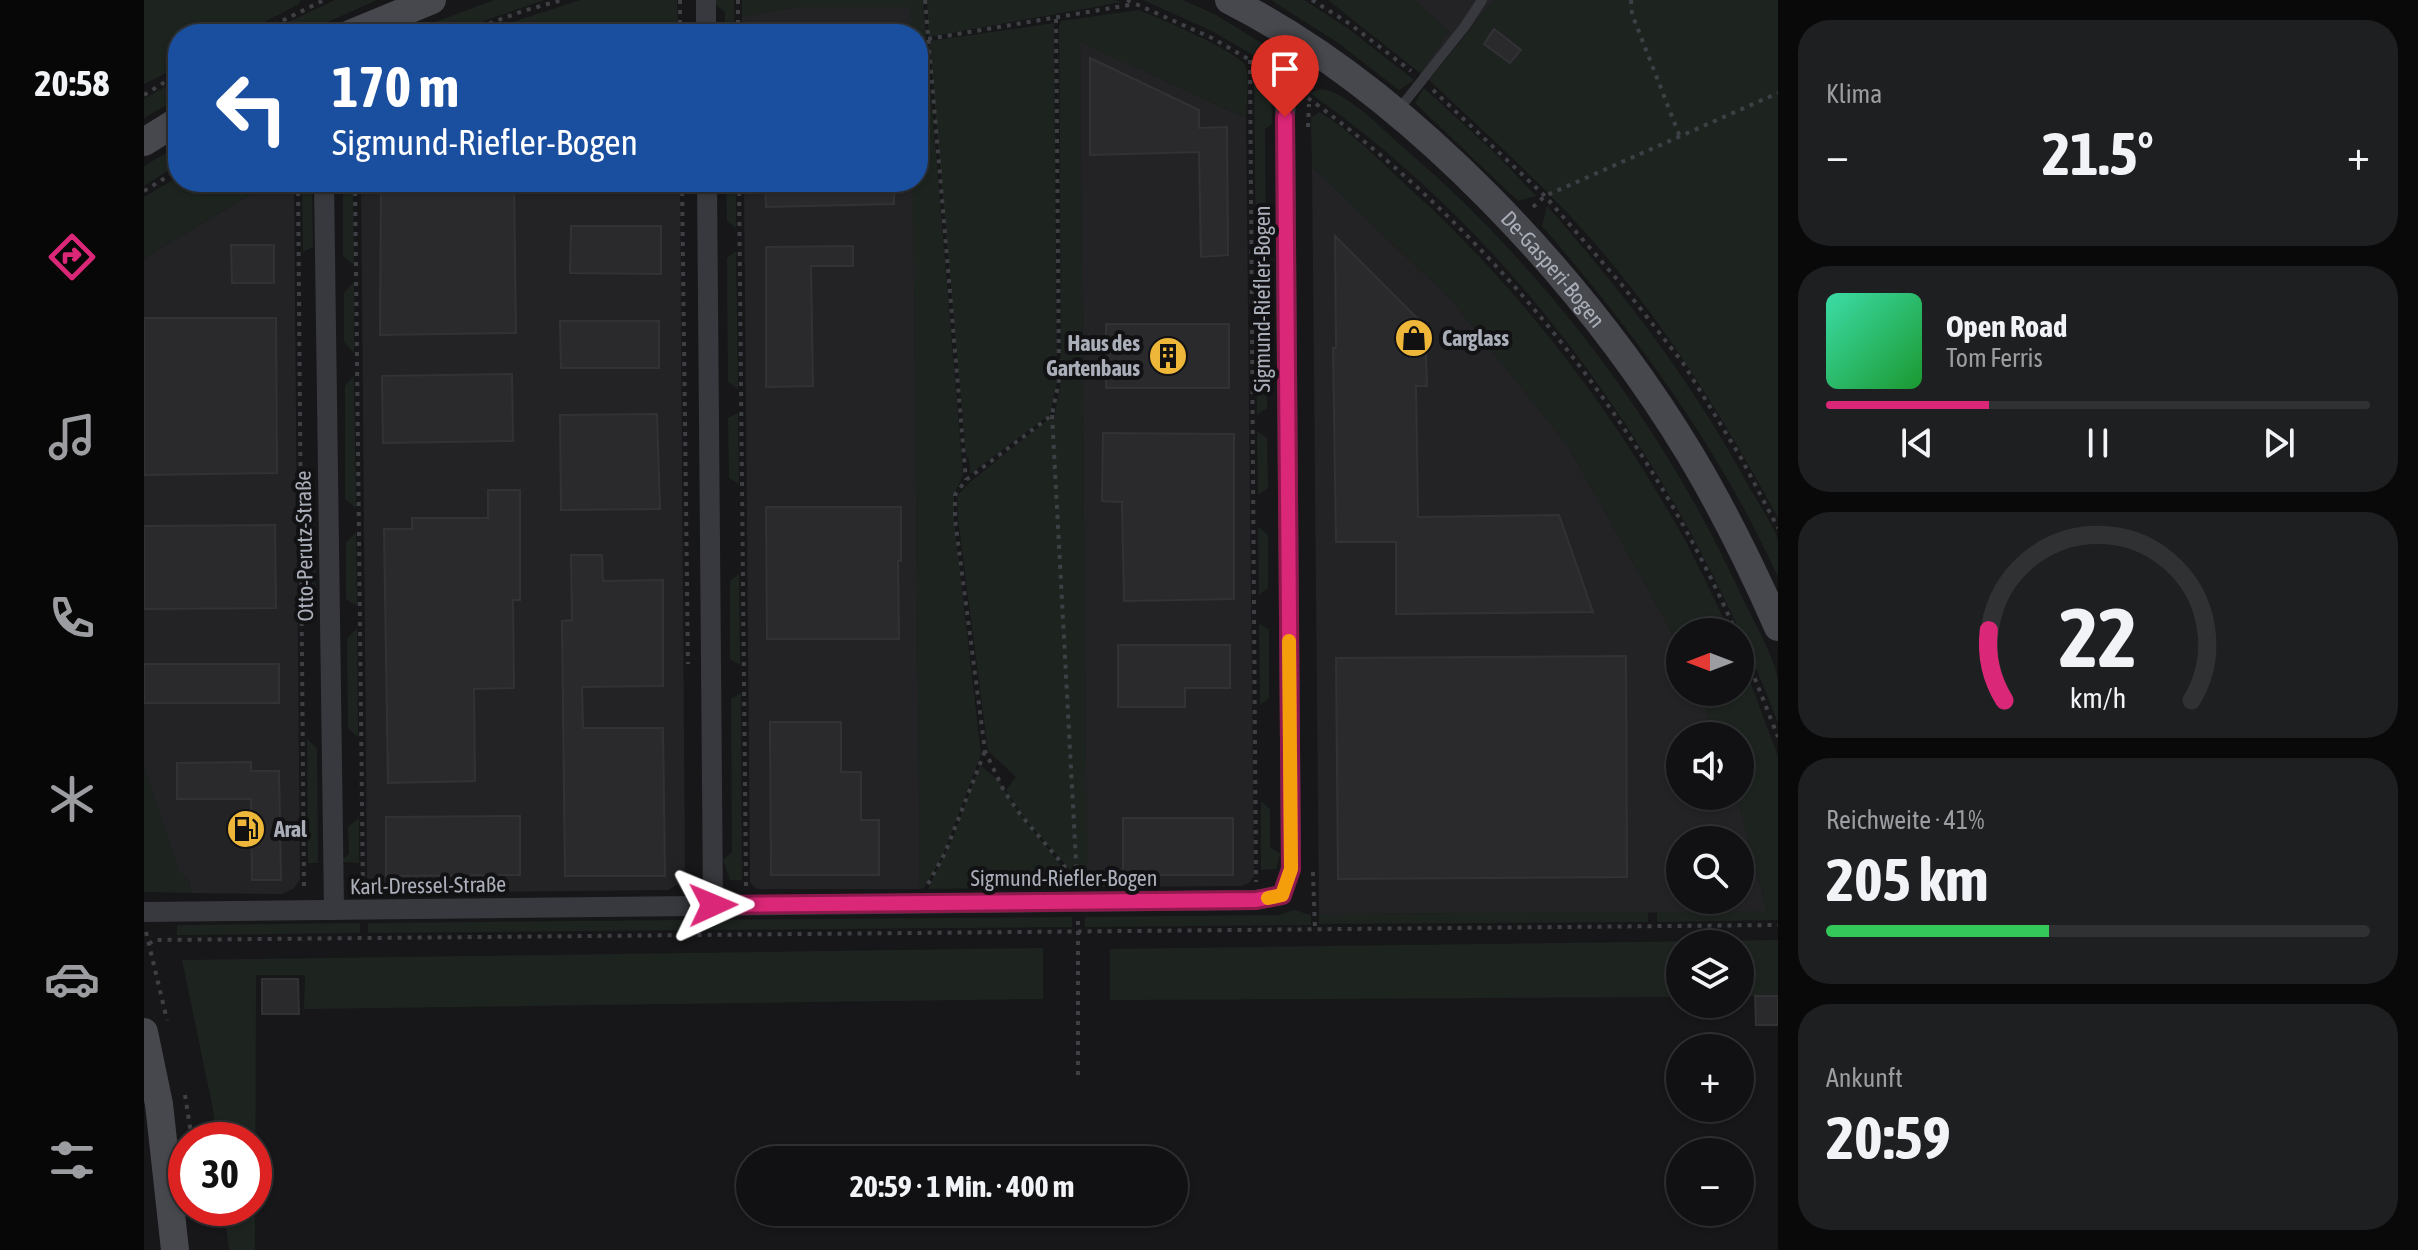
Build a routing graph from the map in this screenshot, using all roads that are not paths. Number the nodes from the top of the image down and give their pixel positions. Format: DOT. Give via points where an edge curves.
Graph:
graph roads {
  1 [pos="432,0"];
  2 [pos="706,0"];
  3 [pos="1229,0"];
  4 [pos="1482,0"];
  5 [pos="374,24"];
  6 [pos="706,24"];
  7 [pos="1309,47"];
  8 [pos="1396,113"];
  9 [pos="168,127"];
  10 [pos="144,142"];
  11 [pos="324,192"];
  12 [pos="707,192"];
  13 [pos="1778,627"];
  14 [pos="713,905"];
  15 [pos="334,910"];
  16 [pos="144,912"];
  17 [pos="144,1032"];
  18 [pos="175,1250"];
  1 -- 5 [label="main road"];
  2 -- 6 [label="street"];
  3 -- 7 [label="main road, De-Gasperi-Bogen"];
  4 -- 8 [label="lane"];
  7 -- 8 [label="main road, De-Gasperi-Bogen"];
  7 -- 14 [label="street, Sigmund-Riefler-Bogen" via="1287,83 1285,133 1291,869 1282,895 1256,900 1077,892 917,903"];
  8 -- 13 [label="main road, De-Gasperi-Bogen" via="1481,189 1633,368 1690,454"];
  9 -- 10 [label="main road"];
  11 -- 15 [label="street, Otto-Perutz-Straße"];
  12 -- 14 [label="street"];
  14 -- 15 [label="street, Karl-Dressel-Straße"];
  15 -- 16 [label="street, Karl-Dressel-Straße"];
  17 -- 18 [label="main road" via="159,1104"];
}
